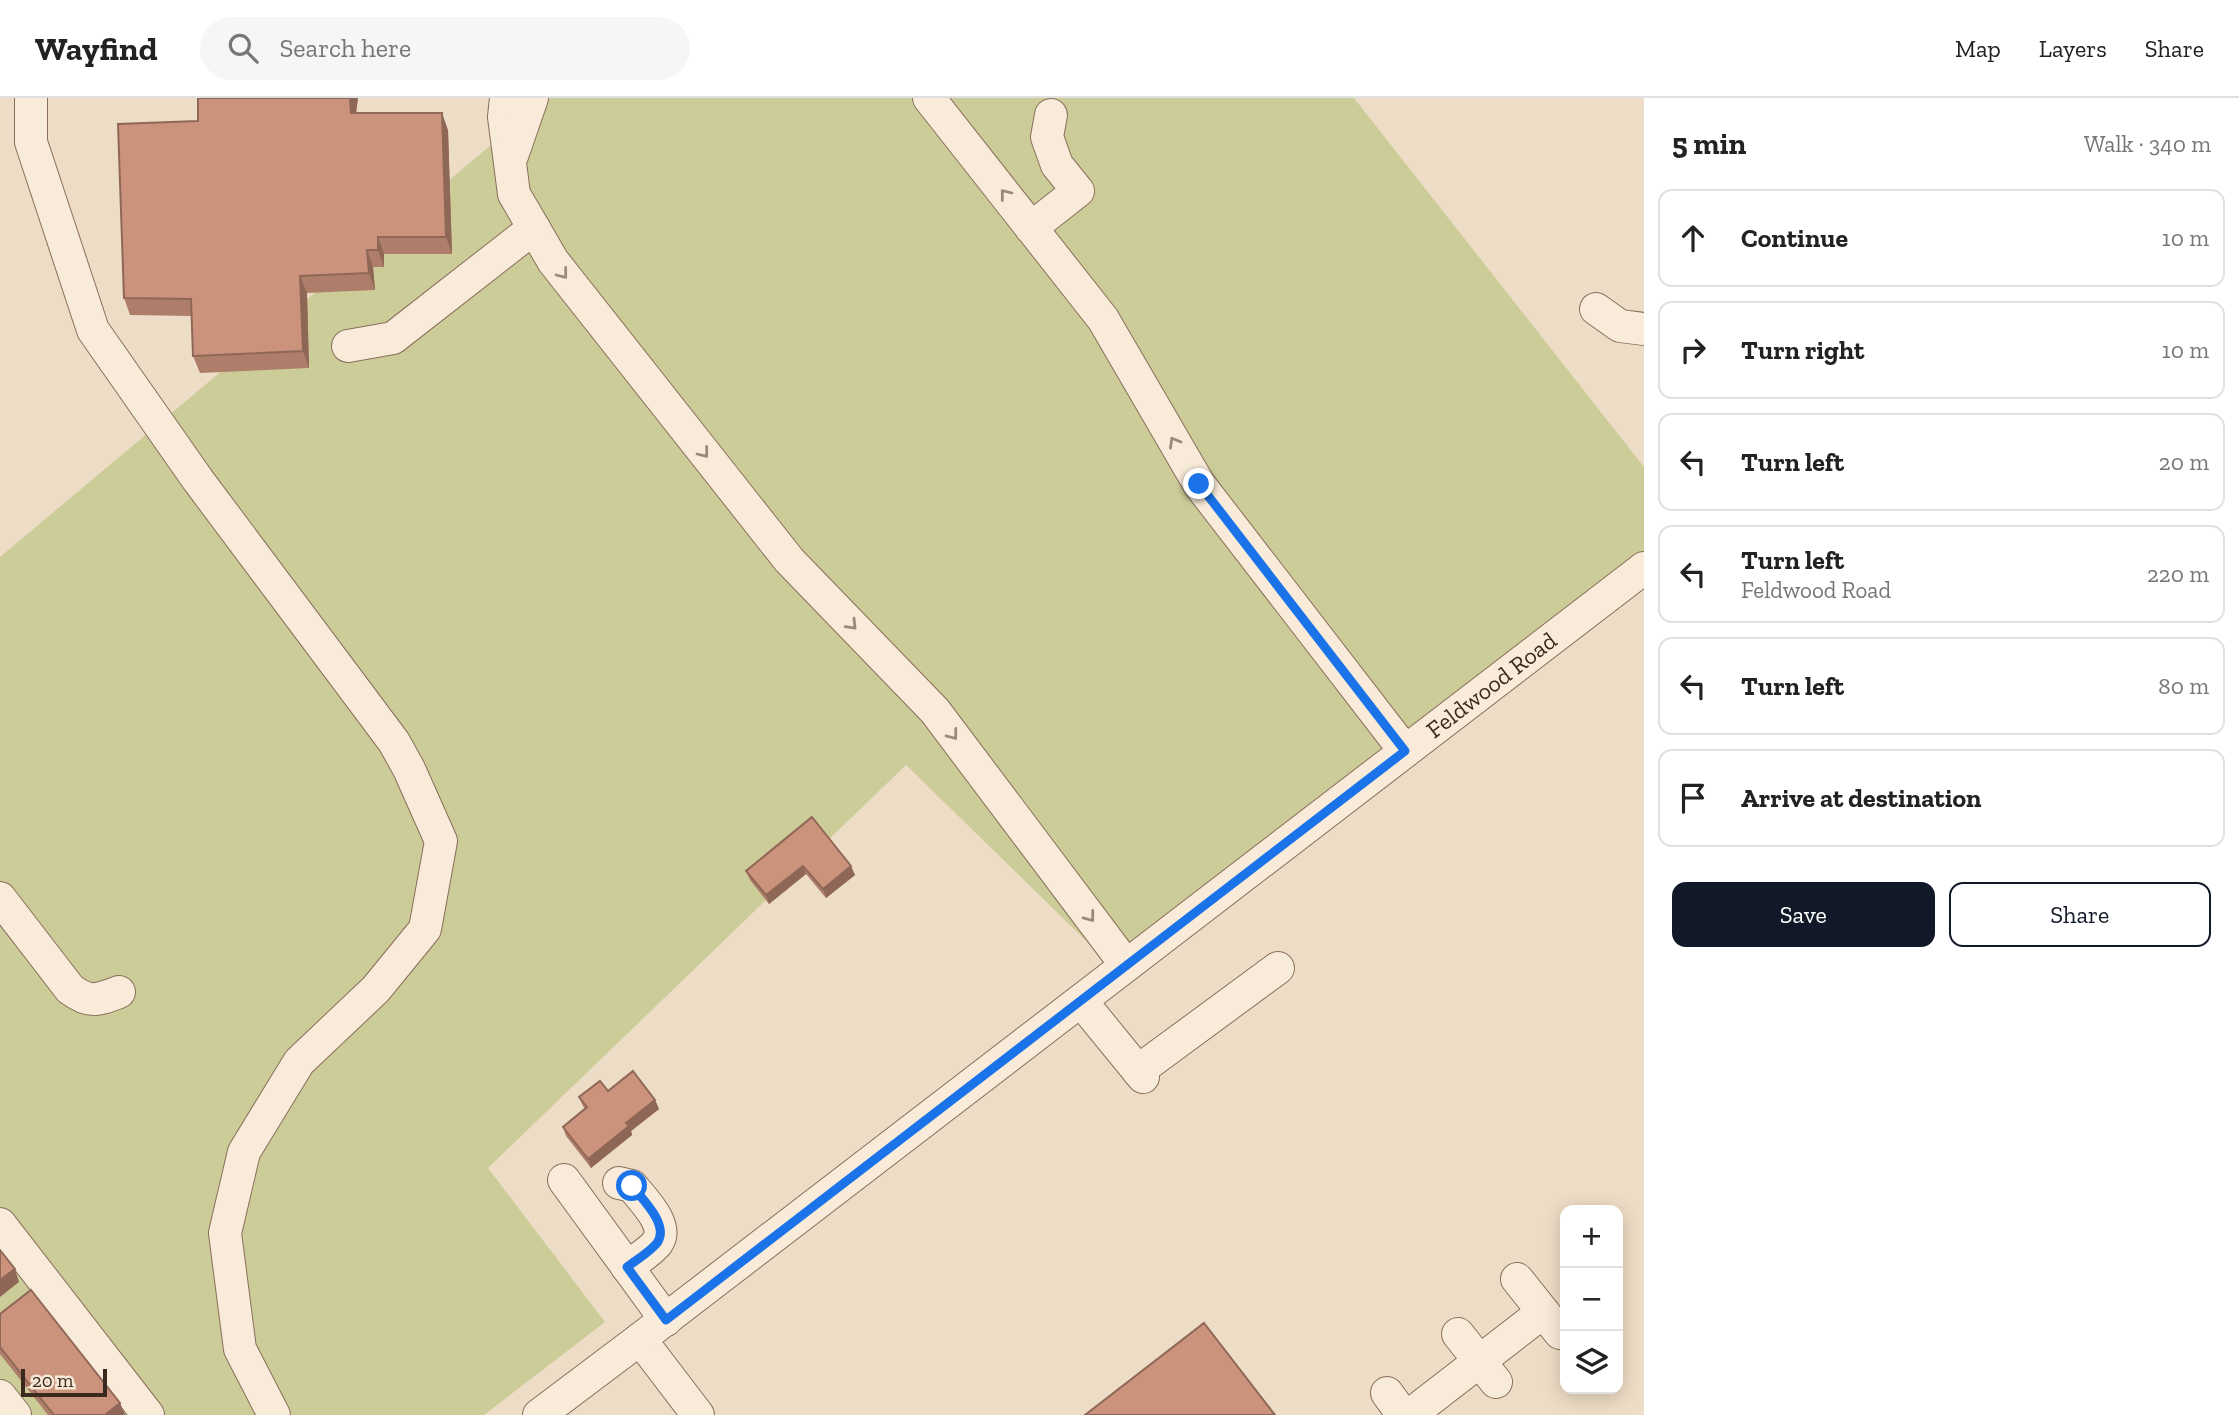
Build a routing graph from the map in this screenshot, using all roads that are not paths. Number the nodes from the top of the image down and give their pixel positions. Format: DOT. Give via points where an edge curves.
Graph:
graph roads {
  1 [pos="31,98"];
  2 [pos="506,98"];
  3 [pos="533,98"];
  4 [pos="929,98"];
  5 [pos="1051,115"];
  6 [pos="510,163"];
  7 [pos="534,228"];
  8 [pos="1031,228"];
  9 [pos="1596,309"];
  10 [pos="1644,329"];
  11 [pos="348,346"];
  12 [pos="1644,568"];
  13 [pos="1405,751"];
  14 [pos="0,898"];
  15 [pos="1126,965"];
  16 [pos="1278,968"];
  17 [pos="119,992"];
  18 [pos="1081,1001"];
  19 [pos="564,1180"];
  20 [pos="604,1194"];
  21 [pos="0,1224"];
  22 [pos="627,1267"];
  23 [pos="1517,1279"];
  24 [pos="44,1281"];
  25 [pos="18,1302"];
  26 [pos="666,1320"];
  27 [pos="1458,1334"];
  28 [pos="640,1339"];
  29 [pos="1488,1372"];
  30 [pos="0,1396"];
  31 [pos="15,1415"];
  32 [pos="148,1415"];
  33 [pos="274,1415"];
  34 [pos="539,1415"];
  35 [pos="698,1415"];
  36 [pos="1410,1415"];
  1 -- 33 [label="street" via="31,142 93,330 198,480 394,742 441,841 425,929 376,989 299,1062 244,1152 225,1233 240,1349"];
  2 -- 6 [label="street"];
  3 -- 6 [label="street"];
  8 -- 4 [label="street, one-way"];
  5 -- 8 [label="street" via="1046,137 1078,191"];
  6 -- 7 [label="street" via="514,194"];
  7 -- 11 [label="street" via="393,338"];
  7 -- 15 [label="street, one-way" via="553,261 789,560 935,711"];
  13 -- 8 [label="street, one-way" via="1199,484 1103,319"];
  9 -- 10 [label="street" via="1620,326"];
  12 -- 13 [label="street, Feldwood Road"];
  13 -- 15 [label="street, Feldwood Road"];
  14 -- 17 [label="street" via="70,989 82,998 98,1000"];
  15 -- 18 [label="street, Feldwood Road"];
  16 -- 18 [label="street" via="1140,1074"];
  18 -- 26 [label="street, Feldwood Road"];
  19 -- 20 [label="street"];
  20 -- 22 [label="street"];
  20 -- 22 [label="street" via="632,1186 659,1222 658,1241"];
  21 -- 24 [label="street"];
  22 -- 26 [label="street"];
  23 -- 29 [label="street" via="1552,1323"];
  24 -- 25 [label="street"];
  24 -- 32 [label="street"];
  26 -- 28 [label="street, Feldwood Road"];
  27 -- 29 [label="street"];
  28 -- 34 [label="street, Feldwood Road"];
  28 -- 35 [label="street"];
  29 -- 36 [label="street"];
  30 -- 31 [label="street"];
}
